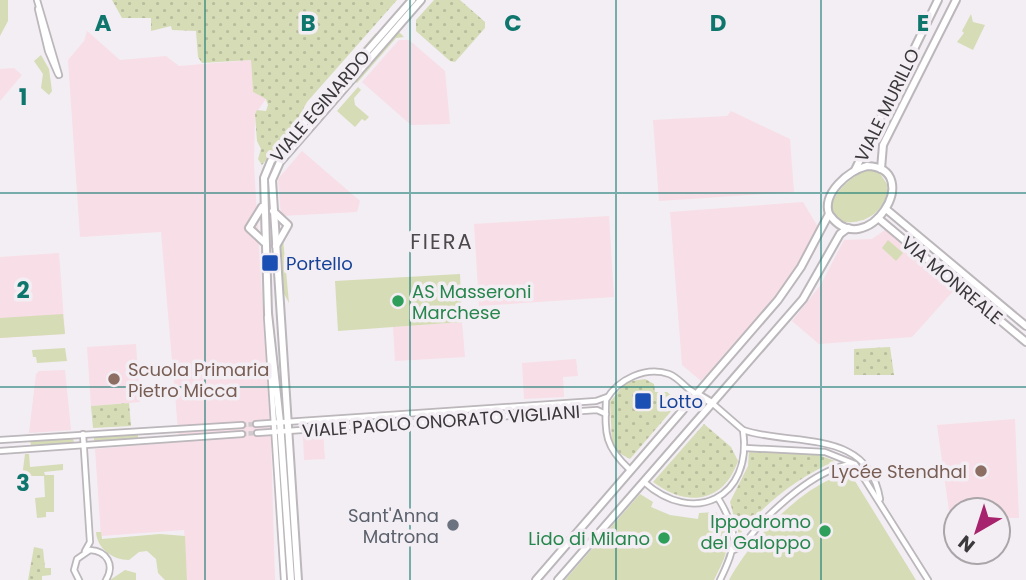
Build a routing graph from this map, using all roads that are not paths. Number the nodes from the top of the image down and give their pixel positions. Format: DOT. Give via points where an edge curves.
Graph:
graph roads {
  1 [pos="416,0"];
  2 [pos="938,0"];
  3 [pos="956,0"];
  4 [pos="37,1"];
  5 [pos="378,33"];
  6 [pos="47,39"];
  7 [pos="332,101"];
  8 [pos="881,169"];
  9 [pos="854,172"];
  10 [pos="263,202"];
  11 [pos="272,209"];
  12 [pos="886,209"];
  13 [pos="829,214"];
  14 [pos="878,218"];
  15 [pos="903,223"];
  16 [pos="848,228"];
  17 [pos="894,232"];
  18 [pos="265,244"];
  19 [pos="275,247"];
  20 [pos="1026,326"];
  21 [pos="1026,342"];
  22 [pos="697,394"];
  23 [pos="607,397"];
  24 [pos="712,403"];
  25 [pos="606,414"];
  26 [pos="289,422"];
  27 [pos="277,423"];
  28 [pos="256,424"];
  29 [pos="242,425"];
  30 [pos="743,430"];
  31 [pos="290,431"];
  32 [pos="277,432"];
  33 [pos="257,433"];
  34 [pos="83,434"];
  35 [pos="242,434"];
  36 [pos="0,440"];
  37 [pos="83,446"];
  38 [pos="745,448"];
  39 [pos="754,450"];
  40 [pos="0,451"];
  41 [pos="831,453"];
  42 [pos="862,462"];
  43 [pos="855,464"];
  44 [pos="741,469"];
  45 [pos="630,470"];
  46 [pos="835,470"];
  47 [pos="644,482"];
  48 [pos="718,498"];
  49 [pos="880,501"];
  50 [pos="90,542"];
  51 [pos="96,550"];
  52 [pos="734,550"];
  53 [pos="85,551"];
  54 [pos="79,580"];
  55 [pos="106,580"];
  56 [pos="284,580"];
  57 [pos="291,580"];
  58 [pos="298,580"];
  59 [pos="536,580"];
  60 [pos="558,580"];
  61 [pos="720,580"];
  62 [pos="928,580"];
  1 -- 5 [label="main road, VIALE EGINARDO"];
  1 -- 7 [label="main road, VIALE EGINARDO"];
  2 -- 9 [label="main road, VIALE MURILLO"];
  3 -- 8 [label="main road, VIALE MURILLO" via="883,145"];
  4 -- 6 [label="street"];
  5 -- 7 [label="main road" via="381,41"];
  5 -- 10 [label="main road, VIALE EGINARDO" via="271,161 264,178"];
  6 -- 6 [label="street" via="59,75"];
  7 -- 11 [label="main road, VIALE EGINARDO" via="280,162 272,180"];
  8 -- 9 [label="main road" via="867,166"];
  8 -- 12 [label="main road" via="892,186"];
  9 -- 13 [label="main road" via="830,195"];
  10 -- 18 [label="main road, VIALE EGINARDO"];
  10 -- 18 [label="main road" via="249,228"];
  11 -- 19 [label="main road, VIALE EGINARDO"];
  11 -- 19 [label="main road" via="288,225"];
  12 -- 14 [label="main road"];
  12 -- 15 [label="main road, VIA MONREALE"];
  13 -- 16 [label="main road"];
  13 -- 22 [label="main road" via="789,287"];
  14 -- 16 [label="main road" via="860,228"];
  14 -- 17 [label="main road, VIA MONREALE"];
  15 -- 17 [label="main road"];
  15 -- 20 [label="main road, VIA MONREALE"];
  16 -- 24 [label="main road" via="840,234 803,299"];
  17 -- 21 [label="main road, VIA MONREALE"];
  18 -- 27 [label="main road, VIALE EGINARDO"];
  19 -- 26 [label="main road, VIALE EGINARDO"];
  22 -- 23 [label="street" via="663,373 629,376"];
  22 -- 24 [label="main road"];
  22 -- 45 [label="main road"];
  23 -- 25 [label="street"];
  23 -- 26 [label="street, VIALE PAOLO ONORATO VIGLIANI"];
  24 -- 30 [label="street"];
  24 -- 47 [label="main road"];
  25 -- 31 [label="street, VIALE PAOLO ONORATO VIGLIANI" via="597,410"];
  25 -- 45 [label="street" via="609,448"];
  26 -- 27 [label="street, VIALE PAOLO ONORATO VIGLIANI"];
  26 -- 31 [label="main road, VIALE EGINARDO"];
  27 -- 28 [label="street, VIALE PAOLO ONORATO VIGLIANI"];
  27 -- 32 [label="main road, VIALE EGINARDO"];
  29 -- 34 [label="street"];
  30 -- 38 [label="street"];
  30 -- 42 [label="street" via="830,444"];
  31 -- 32 [label="street, VIALE PAOLO ONORATO VIGLIANI"];
  31 -- 58 [label="main road, VIALE EGINARDO"];
  32 -- 33 [label="street, VIALE PAOLO ONORATO VIGLIANI"];
  32 -- 56 [label="street"];
  32 -- 57 [label="main road, VIALE EGINARDO"];
  34 -- 36 [label="street"];
  34 -- 37 [label="street"];
  35 -- 37 [label="street"];
  37 -- 40 [label="street"];
  37 -- 50 [label="street"];
  38 -- 39 [label="street"];
  38 -- 44 [label="street"];
  39 -- 41 [label="street"];
  39 -- 44 [label="street"];
  41 -- 43 [label="street"];
  41 -- 46 [label="street"];
  42 -- 43 [label="street"];
  42 -- 49 [label="street"];
  43 -- 46 [label="street"];
  43 -- 49 [label="street"];
  44 -- 48 [label="street"];
  45 -- 47 [label="main road"];
  45 -- 59 [label="main road"];
  46 -- 52 [label="street" via="782,504"];
  47 -- 48 [label="street" via="676,503 701,504"];
  47 -- 60 [label="main road"];
  48 -- 52 [label="street" via="732,523"];
  49 -- 62 [label="street"];
  50 -- 51 [label="street"];
  50 -- 53 [label="street"];
  51 -- 53 [label="street"];
  51 -- 55 [label="street" via="109,561"];
  52 -- 61 [label="street"];
  53 -- 54 [label="street" via="75,564"];
}
